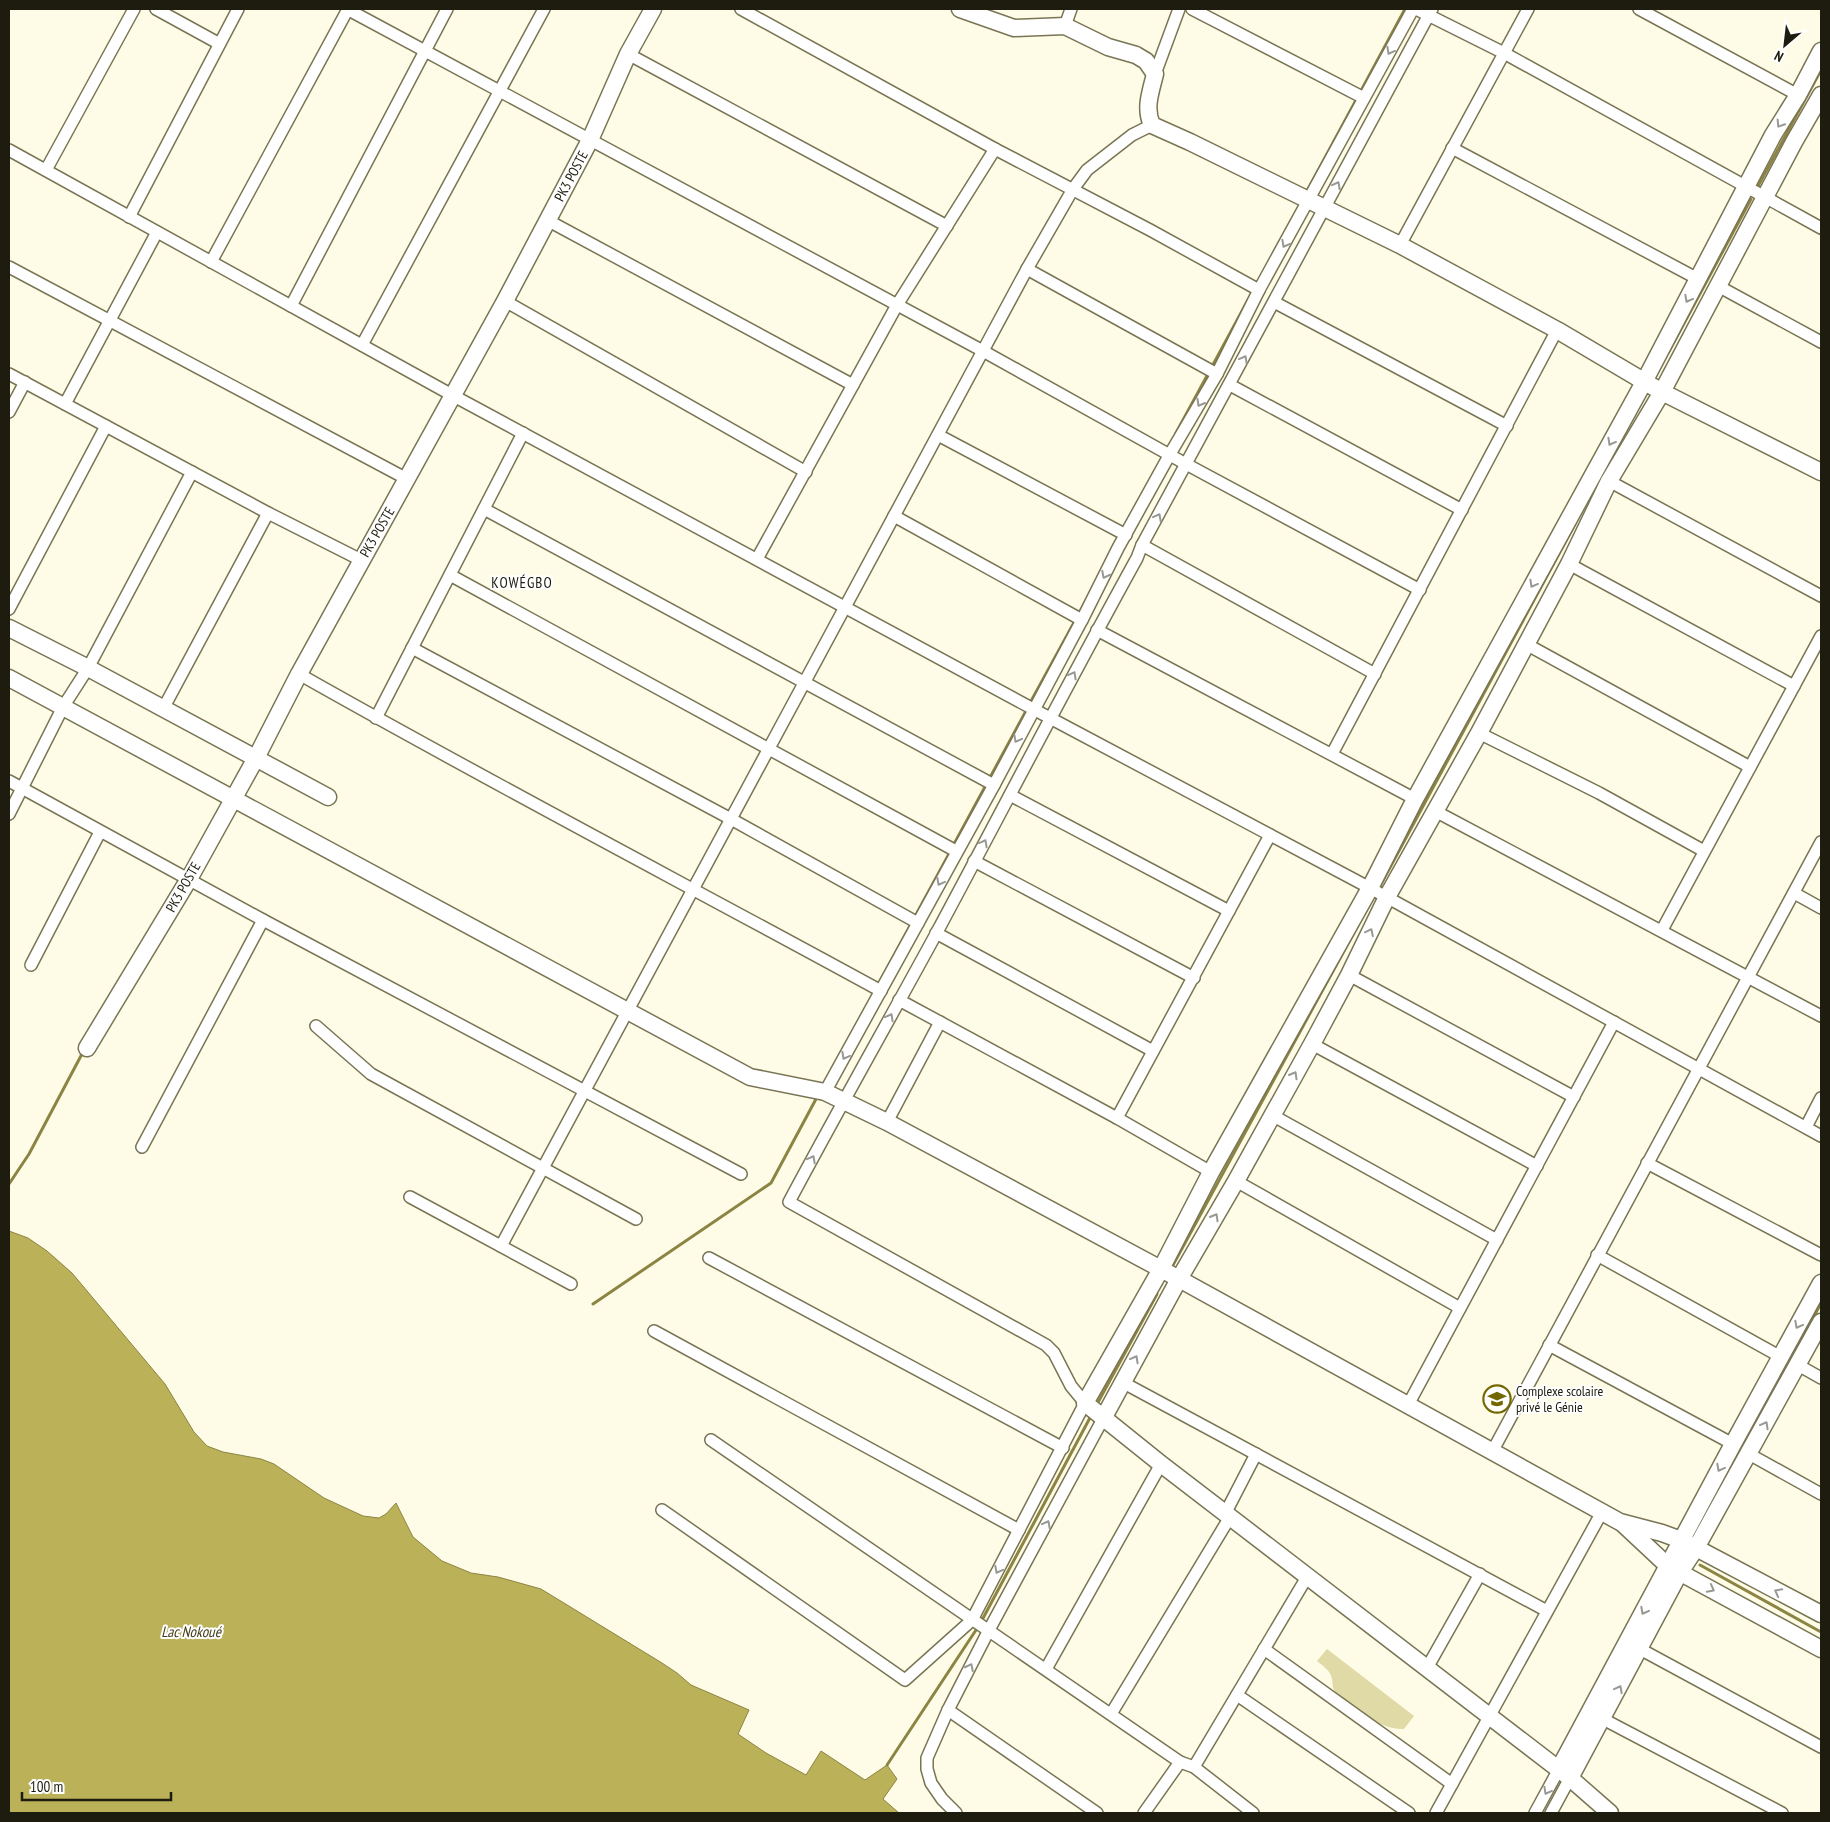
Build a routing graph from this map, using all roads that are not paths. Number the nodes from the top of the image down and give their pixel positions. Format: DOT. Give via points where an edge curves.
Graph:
graph roads {
  1 [pos="134,9"];
  2 [pos="156,9"];
  3 [pos="238,9"];
  4 [pos="348,9"];
  5 [pos="447,9"];
  6 [pos="544,9"];
  7 [pos="653,9"];
  8 [pos="741,9"];
  9 [pos="960,9"];
  10 [pos="1071,9"];
  11 [pos="1179,9"];
  12 [pos="1192,9"];
  13 [pos="1415,9"];
  14 [pos="1528,9"];
  15 [pos="1639,9"];
  16 [pos="1430,12"];
  17 [pos="1065,26"];
  18 [pos="218,43"];
  19 [pos="1821,51"];
  20 [pos="426,52"];
  21 [pos="1504,53"];
  22 [pos="628,54"];
  23 [pos="1155,74"];
  24 [pos="498,91"];
  25 [pos="1798,95"];
  26 [pos="1364,98"];
  27 [pos="1819,104"];
  28 [pos="1152,125"];
  29 [pos="590,140"];
  30 [pos="1452,148"];
  31 [pos="995,149"];
  32 [pos="9,150"];
  33 [pos="46,170"];
  34 [pos="1747,187"];
  35 [pos="1073,189"];
  36 [pos="1766,197"];
  37 [pos="1308,201"];
  38 [pos="1325,208"];
  39 [pos="130,217"];
  40 [pos="547,220"];
  41 [pos="947,226"];
  42 [pos="1821,228"];
  43 [pos="157,232"];
  44 [pos="1400,245"];
  45 [pos="211,262"];
  46 [pos="9,267"];
  47 [pos="1027,270"];
  48 [pos="1698,279"];
  49 [pos="1718,286"];
  50 [pos="1259,290"];
  51 [pos="504,301"];
  52 [pos="1274,302"];
  53 [pos="897,305"];
  54 [pos="291,306"];
  55 [pos="109,321"];
  56 [pos="1558,330"];
  57 [pos="1821,342"];
  58 [pos="362,345"];
  59 [pos="983,351"];
  60 [pos="9,374"];
  61 [pos="1217,374"];
  62 [pos="25,382"];
  63 [pos="1644,382"];
  64 [pos="853,385"];
  65 [pos="1230,385"];
  66 [pos="1662,392"];
  67 [pos="452,395"];
  68 [pos="65,404"];
  69 [pos="9,412"];
  70 [pos="106,426"];
  71 [pos="1507,426"];
  72 [pos="523,433"];
  73 [pos="938,435"];
  74 [pos="1170,454"];
  75 [pos="1186,464"];
  76 [pos="192,472"];
  77 [pos="806,472"];
  78 [pos="1821,472"];
  79 [pos="407,479"];
  80 [pos="1609,481"];
  81 [pos="484,509"];
  82 [pos="1462,510"];
  83 [pos="268,513"];
  84 [pos="894,516"];
  85 [pos="1126,535"];
  86 [pos="1142,545"];
  87 [pos="1118,548"];
  88 [pos="1137,558"];
  89 [pos="757,559"];
  90 [pos="360,560"];
  91 [pos="1569,564"];
  92 [pos="450,575"];
  93 [pos="1420,590"];
  94 [pos="1821,596"];
  95 [pos="846,607"];
  96 [pos="9,609"];
  97 [pos="1082,620"];
  98 [pos="9,628"];
  99 [pos="1097,630"];
  100 [pos="1821,636"];
  101 [pos="1526,644"];
  102 [pos="412,648"];
  103 [pos="88,668"];
  104 [pos="298,674"];
  105 [pos="1375,674"];
  106 [pos="9,678"];
  107 [pos="804,683"];
  108 [pos="1794,686"];
  109 [pos="63,707"];
  110 [pos="1034,708"];
  111 [pos="163,709"];
  112 [pos="376,718"];
  113 [pos="1050,718"];
  114 [pos="1478,733"];
  115 [pos="769,749"];
  116 [pos="1332,754"];
  117 [pos="256,758"];
  118 [pos="1750,767"];
  119 [pos="9,782"];
  120 [pos="994,785"];
  121 [pos="22,788"];
  122 [pos="1010,795"];
  123 [pos="328,797"];
  124 [pos="234,798"];
  125 [pos="1415,799"];
  126 [pos="1435,812"];
  127 [pos="9,814"];
  128 [pos="731,819"];
  129 [pos="100,832"];
  130 [pos="1270,835"];
  131 [pos="1821,842"];
  132 [pos="956,851"];
  133 [pos="1704,851"];
  134 [pos="974,861"];
  135 [pos="188,879"];
  136 [pos="694,888"];
  137 [pos="1370,888"];
  138 [pos="1794,893"];
  139 [pos="1387,898"];
  140 [pos="1821,908"];
  141 [pos="1229,911"];
  142 [pos="263,920"];
  143 [pos="918,923"];
  144 [pos="1662,930"];
  145 [pos="936,934"];
  146 [pos="31,965"];
  147 [pos="1349,976"];
  148 [pos="1748,977"];
  149 [pos="1194,978"];
  150 [pos="881,991"];
  151 [pos="900,1000"];
  152 [pos="628,1010"];
  153 [pos="1821,1016"];
  154 [pos="940,1022"];
  155 [pos="1614,1022"];
  156 [pos="316,1026"];
  157 [pos="1312,1044"];
  158 [pos="87,1048"];
  159 [pos="1153,1051"];
  160 [pos="1699,1069"];
  161 [pos="585,1091"];
  162 [pos="825,1092"];
  163 [pos="1574,1097"];
  164 [pos="1821,1098"];
  165 [pos="843,1101"];
  166 [pos="1272,1115"];
  167 [pos="1117,1118"];
  168 [pos="888,1122"];
  169 [pos="1806,1127"];
  170 [pos="1821,1136"];
  171 [pos="142,1147"];
  172 [pos="1647,1163"];
  173 [pos="1537,1166"];
  174 [pos="543,1168"];
  175 [pos="1211,1172"];
  176 [pos="741,1174"];
  177 [pos="1236,1181"];
  178 [pos="410,1197"];
  179 [pos="636,1219"];
  180 [pos="1497,1240"];
  181 [pos="501,1246"];
  182 [pos="1597,1255"];
  183 [pos="1821,1255"];
  184 [pos="709,1258"];
  185 [pos="1161,1269"];
  186 [pos="1179,1279"];
  187 [pos="1821,1283"];
  188 [pos="572,1284"];
  189 [pos="1460,1308"];
  190 [pos="1821,1322"];
  191 [pos="654,1331"];
  192 [pos="1549,1345"];
  193 [pos="1781,1357"];
  194 [pos="1798,1365"];
  195 [pos="1821,1378"];
  196 [pos="1122,1382"];
  197 [pos="1085,1403"];
  198 [pos="1408,1405"];
  199 [pos="1104,1417"];
  200 [pos="712,1440"];
  201 [pos="1733,1444"];
  202 [pos="1063,1448"];
  203 [pos="1492,1452"];
  204 [pos="1256,1454"];
  205 [pos="1749,1454"];
  206 [pos="1161,1464"];
  207 [pos="1821,1494"];
  208 [pos="662,1510"];
  209 [pos="1602,1512"];
  210 [pos="1227,1516"];
  211 [pos="1620,1522"];
  212 [pos="1019,1530"];
  213 [pos="1689,1544"];
  214 [pos="1674,1569"];
  215 [pos="1480,1574"];
  216 [pos="1307,1577"];
  217 [pos="1547,1611"];
  218 [pos="1821,1614"];
  219 [pos="972,1620"];
  220 [pos="989,1630"];
  221 [pos="1264,1649"];
  222 [pos="1640,1649"];
  223 [pos="1821,1649"];
  224 [pos="1427,1668"];
  225 [pos="1046,1669"];
  226 [pos="1237,1695"];
  227 [pos="948,1710"];
  228 [pos="1111,1714"];
  229 [pos="1488,1716"];
  230 [pos="1603,1719"];
  231 [pos="1821,1747"];
  232 [pos="1180,1762"];
  233 [pos="1194,1767"];
  234 [pos="1565,1774"];
  235 [pos="1452,1784"];
  236 [pos="1604,1812"];
  237 [pos="956,1813"];
  238 [pos="1097,1813"];
  239 [pos="1144,1813"];
  240 [pos="1253,1813"];
  241 [pos="1409,1813"];
  242 [pos="1436,1813"];
  243 [pos="1535,1813"];
  244 [pos="1551,1813"];
  245 [pos="1782,1813"];
  1 -- 33 [label="street"];
  2 -- 18 [label="street"];
  3 -- 18 [label="street"];
  4 -- 20 [label="street"];
  4 -- 45 [label="street"];
  5 -- 20 [label="street"];
  6 -- 24 [label="street"];
  7 -- 22 [label="street, PK3 POSTE"];
  8 -- 31 [label="street"];
  9 -- 17 [label="street" via="1014,28"];
  10 -- 17 [label="street"];
  11 -- 23 [label="street"];
  12 -- 26 [label="street"];
  13 -- 16 [label="street"];
  13 -- 26 [label="street, one-way"];
  14 -- 21 [label="street"];
  15 -- 25 [label="street"];
  16 -- 21 [label="street"];
  38 -- 16 [label="street, one-way"];
  17 -- 23 [label="street" via="1108,47 1136,55"];
  18 -- 39 [label="street"];
  19 -- 25 [label="street"];
  20 -- 24 [label="street"];
  20 -- 54 [label="street"];
  21 -- 30 [label="street"];
  21 -- 34 [label="street"];
  22 -- 29 [label="street, PK3 POSTE"];
  22 -- 41 [label="street"];
  23 -- 28 [label="street" via="1148,108"];
  24 -- 29 [label="street"];
  24 -- 58 [label="street"];
  25 -- 34 [label="street, one-way"];
  26 -- 37 [label="street"];
  27 -- 36 [label="street" via="1794,142"];
  28 -- 35 [label="street" via="1106,154 1087,170"];
  28 -- 37 [label="street"];
  29 -- 40 [label="street, PK3 POSTE"];
  29 -- 53 [label="street"];
  30 -- 44 [label="street"];
  30 -- 48 [label="street"];
  31 -- 35 [label="street"];
  31 -- 41 [label="street"];
  32 -- 33 [label="street"];
  33 -- 39 [label="street"];
  34 -- 36 [label="street"];
  34 -- 48 [label="street"];
  35 -- 47 [label="street"];
  35 -- 50 [label="street"];
  36 -- 42 [label="street"];
  36 -- 49 [label="street"];
  37 -- 38 [label="street"];
  37 -- 50 [label="street, one-way"];
  38 -- 44 [label="street"];
  38 -- 52 [label="street"];
  39 -- 43 [label="street"];
  40 -- 51 [label="street, PK3 POSTE"];
  40 -- 64 [label="street"];
  41 -- 53 [label="street"];
  43 -- 45 [label="street"];
  43 -- 55 [label="street"];
  44 -- 56 [label="street"];
  45 -- 54 [label="street"];
  46 -- 55 [label="street"];
  47 -- 59 [label="street"];
  47 -- 61 [label="street"];
  48 -- 63 [label="street, one-way"];
  49 -- 57 [label="street"];
  49 -- 66 [label="street"];
  50 -- 61 [label="street"];
  51 -- 67 [label="street, PK3 POSTE"];
  51 -- 77 [label="street"];
  65 -- 52 [label="street, one-way"];
  52 -- 71 [label="street"];
  53 -- 59 [label="street"];
  53 -- 64 [label="street"];
  54 -- 58 [label="street"];
  55 -- 68 [label="street"];
  55 -- 79 [label="street"];
  56 -- 63 [label="street"];
  56 -- 71 [label="street"];
  58 -- 67 [label="street"];
  59 -- 73 [label="street"];
  59 -- 74 [label="street"];
  60 -- 62 [label="street"];
  61 -- 74 [label="street, one-way"];
  62 -- 68 [label="street"];
  62 -- 69 [label="street"];
  63 -- 66 [label="street"];
  63 -- 125 [label="street, one-way"];
  64 -- 77 [label="street"];
  65 -- 75 [label="street"];
  65 -- 82 [label="street"];
  66 -- 78 [label="street"];
  66 -- 80 [label="street"];
  67 -- 72 [label="street"];
  67 -- 79 [label="street, PK3 POSTE"];
  68 -- 70 [label="street"];
  70 -- 76 [label="street"];
  70 -- 96 [label="street"];
  71 -- 82 [label="street"];
  72 -- 81 [label="street"];
  72 -- 89 [label="street"];
  73 -- 84 [label="street"];
  73 -- 85 [label="street"];
  74 -- 75 [label="street"];
  74 -- 85 [label="street"];
  86 -- 75 [label="street, one-way"];
  75 -- 93 [label="street"];
  76 -- 83 [label="street"];
  76 -- 103 [label="street"];
  77 -- 89 [label="street"];
  79 -- 90 [label="street, PK3 POSTE"];
  80 -- 91 [label="street"];
  80 -- 94 [label="street"];
  81 -- 92 [label="street"];
  81 -- 107 [label="street"];
  82 -- 93 [label="street"];
  83 -- 90 [label="street"];
  83 -- 111 [label="street"];
  84 -- 95 [label="street"];
  84 -- 97 [label="street"];
  85 -- 87 [label="street"];
  86 -- 88 [label="street"];
  86 -- 105 [label="street"];
  87 -- 88 [label="street"];
  87 -- 97 [label="street, one-way"];
  88 -- 99 [label="street"];
  89 -- 95 [label="street"];
  90 -- 104 [label="street, PK3 POSTE"];
  91 -- 101 [label="street"];
  91 -- 108 [label="street"];
  92 -- 102 [label="street"];
  92 -- 115 [label="street"];
  93 -- 105 [label="street"];
  95 -- 107 [label="street"];
  95 -- 110 [label="street"];
  97 -- 110 [label="street"];
  98 -- 103 [label="street"];
  113 -- 99 [label="street, one-way"];
  99 -- 116 [label="street"];
  100 -- 108 [label="street"];
  101 -- 114 [label="street"];
  101 -- 118 [label="street"];
  102 -- 112 [label="street"];
  102 -- 128 [label="street"];
  103 -- 109 [label="street"];
  103 -- 111 [label="street"];
  104 -- 112 [label="street"];
  104 -- 117 [label="street, PK3 POSTE"];
  105 -- 116 [label="street"];
  106 -- 109 [label="street"];
  107 -- 115 [label="street"];
  107 -- 120 [label="street"];
  108 -- 118 [label="street"];
  109 -- 121 [label="street"];
  109 -- 124 [label="street"];
  110 -- 113 [label="street"];
  110 -- 120 [label="street, one-way"];
  111 -- 117 [label="street"];
  112 -- 136 [label="street"];
  113 -- 122 [label="street"];
  113 -- 130 [label="street"];
  114 -- 126 [label="street"];
  114 -- 133 [label="street" via="1599,793"];
  115 -- 128 [label="street"];
  115 -- 132 [label="street"];
  116 -- 125 [label="street"];
  117 -- 123 [label="street"];
  117 -- 124 [label="street, PK3 POSTE"];
  118 -- 133 [label="street"];
  119 -- 121 [label="street"];
  120 -- 132 [label="street"];
  121 -- 127 [label="street"];
  121 -- 129 [label="street"];
  134 -- 122 [label="street, one-way"];
  122 -- 141 [label="street"];
  124 -- 135 [label="street, PK3 POSTE"];
  124 -- 152 [label="street"];
  125 -- 137 [label="street"];
  126 -- 139 [label="street"];
  126 -- 144 [label="street"];
  128 -- 136 [label="street"];
  128 -- 143 [label="street"];
  129 -- 135 [label="street"];
  129 -- 146 [label="street"];
  130 -- 137 [label="street"];
  130 -- 141 [label="street"];
  131 -- 138 [label="street"];
  132 -- 143 [label="street, one-way"];
  133 -- 144 [label="street"];
  134 -- 145 [label="street"];
  134 -- 149 [label="street"];
  135 -- 142 [label="street"];
  135 -- 158 [label="street, PK3 POSTE"];
  136 -- 150 [label="street"];
  136 -- 152 [label="street"];
  137 -- 139 [label="street"];
  137 -- 175 [label="street"];
  138 -- 140 [label="street"];
  138 -- 148 [label="street"];
  147 -- 139 [label="street, one-way"];
  139 -- 155 [label="street"];
  141 -- 149 [label="street"];
  142 -- 161 [label="street"];
  142 -- 171 [label="street"];
  143 -- 150 [label="street"];
  144 -- 148 [label="street"];
  145 -- 151 [label="street"];
  145 -- 159 [label="street"];
  147 -- 157 [label="street"];
  147 -- 163 [label="street"];
  148 -- 153 [label="street"];
  148 -- 160 [label="street"];
  149 -- 159 [label="street"];
  150 -- 162 [label="street, one-way"];
  151 -- 154 [label="street"];
  165 -- 151 [label="street, one-way"];
  152 -- 161 [label="street"];
  152 -- 162 [label="street" via="750,1077"];
  154 -- 167 [label="street"];
  154 -- 168 [label="street"];
  155 -- 160 [label="street"];
  155 -- 163 [label="street"];
  156 -- 174 [label="street" via="371,1074"];
  166 -- 157 [label="street, one-way"];
  157 -- 173 [label="street"];
  159 -- 167 [label="street"];
  160 -- 169 [label="street"];
  160 -- 172 [label="street"];
  161 -- 174 [label="street"];
  161 -- 176 [label="street"];
  162 -- 165 [label="street"];
  163 -- 173 [label="street"];
  164 -- 169 [label="street"];
  165 -- 168 [label="street"];
  197 -- 165 [label="street, one-way" via="1071,1386 1054,1353 1035,1338 789,1202"];
  166 -- 177 [label="street"];
  166 -- 180 [label="street"];
  167 -- 175 [label="street"];
  168 -- 185 [label="street"];
  169 -- 170 [label="street"];
  172 -- 182 [label="street"];
  172 -- 183 [label="street"];
  173 -- 180 [label="street"];
  174 -- 179 [label="street"];
  174 -- 181 [label="street"];
  175 -- 185 [label="street"];
  186 -- 177 [label="street, one-way"];
  177 -- 189 [label="street"];
  178 -- 181 [label="street"];
  180 -- 189 [label="street"];
  181 -- 188 [label="street"];
  182 -- 192 [label="street"];
  182 -- 193 [label="street"];
  184 -- 202 [label="street"];
  185 -- 186 [label="street"];
  185 -- 197 [label="street"];
  196 -- 186 [label="street, one-way"];
  186 -- 198 [label="street"];
  187 -- 193 [label="street, one-way"];
  189 -- 198 [label="street"];
  190 -- 194 [label="street"];
  191 -- 212 [label="street"];
  192 -- 201 [label="street"];
  192 -- 203 [label="street"];
  193 -- 201 [label="street"];
  194 -- 195 [label="street"];
  205 -- 194 [label="street, one-way"];
  196 -- 199 [label="street"];
  196 -- 204 [label="street"];
  197 -- 199 [label="street"];
  197 -- 202 [label="street"];
  198 -- 203 [label="street"];
  199 -- 206 [label="street"];
  220 -- 199 [label="street, one-way"];
  200 -- 219 [label="street"];
  201 -- 213 [label="street, one-way"];
  202 -- 212 [label="street"];
  203 -- 209 [label="street"];
  204 -- 210 [label="street"];
  204 -- 215 [label="street"];
  205 -- 207 [label="street"];
  205 -- 213 [label="street"];
  206 -- 210 [label="street"];
  206 -- 225 [label="street"];
  208 -- 219 [label="street" via="904,1680"];
  209 -- 211 [label="street"];
  209 -- 217 [label="street"];
  210 -- 216 [label="street"];
  210 -- 228 [label="street"];
  211 -- 213 [label="street" via="1662,1532"];
  211 -- 214 [label="street"];
  212 -- 219 [label="street, one-way"];
  213 -- 214 [label="street"];
  218 -- 213 [label="street, one-way"];
  214 -- 222 [label="street"];
  214 -- 223 [label="street, one-way"];
  214 -- 234 [label="street, one-way"];
  215 -- 217 [label="street"];
  215 -- 224 [label="street"];
  216 -- 221 [label="street"];
  216 -- 224 [label="street"];
  217 -- 229 [label="street"];
  219 -- 220 [label="street"];
  220 -- 225 [label="street"];
  227 -- 220 [label="street, one-way"];
  221 -- 226 [label="street"];
  221 -- 235 [label="street"];
  230 -- 222 [label="street, one-way"];
  222 -- 231 [label="street"];
  224 -- 229 [label="street"];
  225 -- 228 [label="street"];
  226 -- 233 [label="street"];
  226 -- 241 [label="street"];
  227 -- 237 [label="street" via="927,1758 927,1769 931,1783"];
  227 -- 238 [label="street"];
  228 -- 232 [label="street"];
  229 -- 234 [label="street"];
  229 -- 235 [label="street"];
  230 -- 234 [label="street"];
  230 -- 245 [label="street"];
  232 -- 233 [label="street"];
  232 -- 239 [label="street"];
  233 -- 240 [label="street"];
  234 -- 236 [label="street"];
  234 -- 243 [label="street, one-way"];
  234 -- 244 [label="street"];
  235 -- 242 [label="street"];
}
